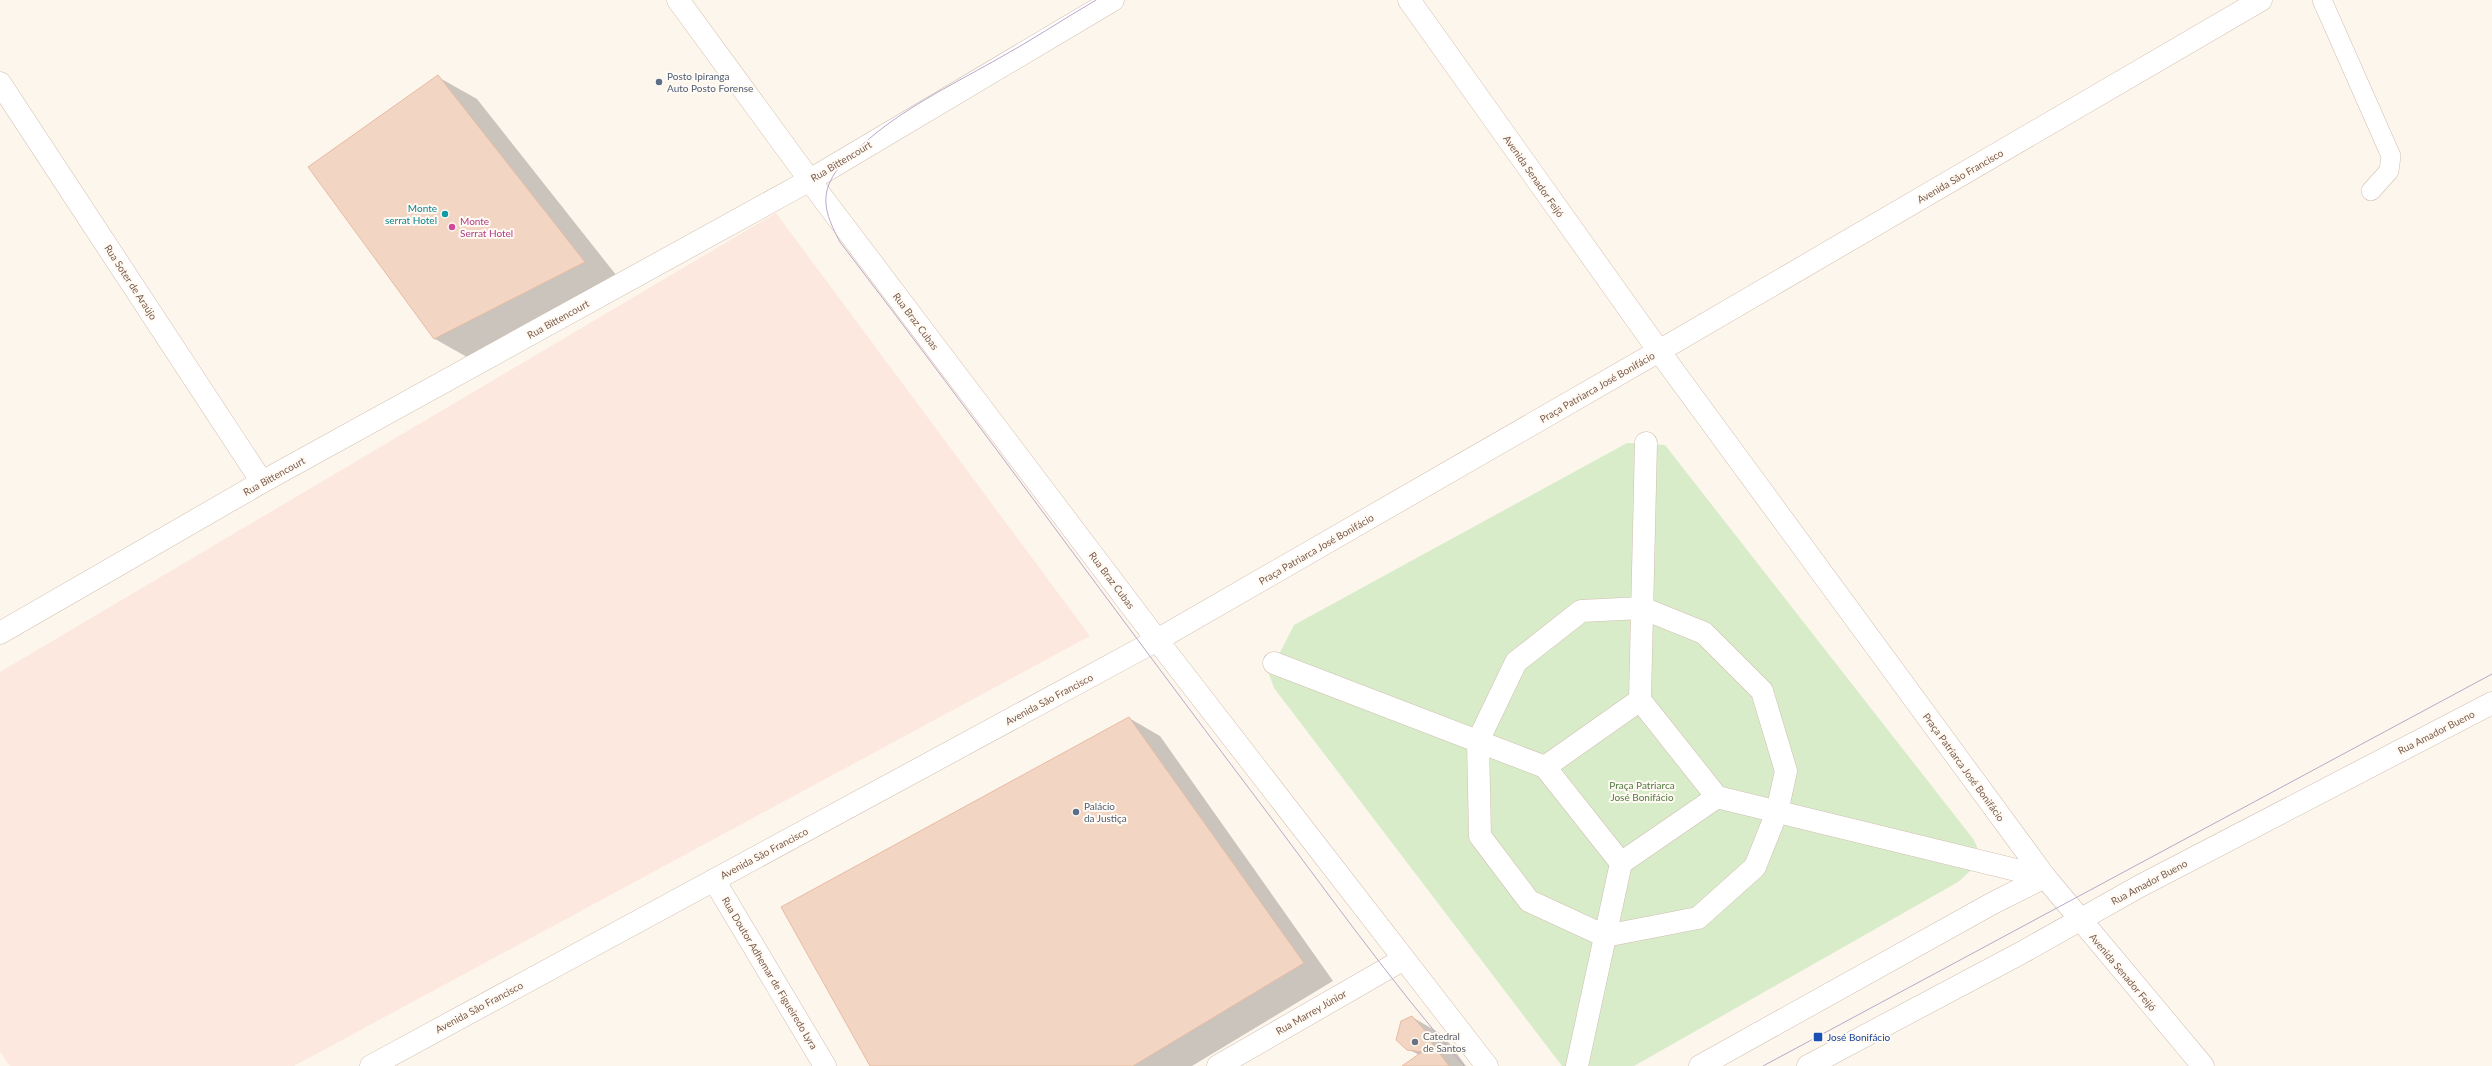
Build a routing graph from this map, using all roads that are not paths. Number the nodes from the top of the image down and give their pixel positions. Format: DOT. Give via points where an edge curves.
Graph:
graph roads {
  1 [pos="678,0"];
  2 [pos="1112,0"];
  3 [pos="1409,0"];
  4 [pos="2261,0"];
  5 [pos="2322,0"];
  6 [pos="0,83"];
  7 [pos="810,180"];
  8 [pos="2371,191"];
  9 [pos="1660,351"];
  10 [pos="1646,443"];
  11 [pos="262,482"];
  12 [pos="1642,608"];
  13 [pos="0,633"];
  14 [pos="1157,640"];
  15 [pos="1274,663"];
  16 [pos="1640,700"];
  17 [pos="2492,703"];
  18 [pos="1478,741"];
  19 [pos="1545,767"];
  20 [pos="1717,797"];
  21 [pos="1777,812"];
  22 [pos="1621,863"];
  23 [pos="2045,877"];
  24 [pos="714,880"];
  25 [pos="2079,919"];
  26 [pos="1605,936"];
  27 [pos="1404,959"];
  28 [pos="371,1066"];
  29 [pos="825,1066"];
  30 [pos="1218,1066"];
  31 [pos="1487,1066"];
  32 [pos="1577,1066"];
  33 [pos="1700,1066"];
  34 [pos="1808,1066"];
  35 [pos="2203,1066"];
  1 -- 7 [label="street, Rua Braz Cubas"];
  2 -- 7 [label="street, Rua Bittencourt"];
  3 -- 9 [label="street, Avenida Senador Feijó"];
  4 -- 9 [label="street, Avenida São Francisco"];
  5 -- 8 [label="lane" via="2391,156 2389,172"];
  6 -- 11 [label="street, Rua Soter de Araújo"];
  7 -- 11 [label="street, Rua Bittencourt"];
  7 -- 14 [label="street, Rua Braz Cubas"];
  9 -- 14 [label="street, Praça Patriarca José Bonifácio"];
  9 -- 23 [label="street, Praça Patriarca José Bonifácio"];
  10 -- 12 [label="street"];
  11 -- 13 [label="street, Rua Bittencourt"];
  12 -- 16 [label="street"];
  12 -- 18 [label="street" via="1581,611 1516,662"];
  12 -- 21 [label="street" via="1704,633 1762,691 1786,771"];
  14 -- 24 [label="street, Avenida São Francisco"];
  14 -- 27 [label="street"];
  15 -- 18 [label="street"];
  16 -- 19 [label="street"];
  16 -- 20 [label="street"];
  17 -- 25 [label="street, Rua Amador Bueno"];
  18 -- 19 [label="street"];
  18 -- 26 [label="street" via="1480,836 1529,901"];
  19 -- 22 [label="street"];
  20 -- 21 [label="street"];
  20 -- 22 [label="street"];
  21 -- 23 [label="street"];
  21 -- 26 [label="street" via="1755,867 1698,918"];
  22 -- 26 [label="street"];
  23 -- 25 [label="street, Avenida Senador Feijó"];
  23 -- 33 [label="street" via="1993,903"];
  24 -- 28 [label="street, Avenida São Francisco"];
  24 -- 29 [label="street, Rua Doutor Adhemar de Figueiredo Lyra"];
  25 -- 34 [label="street, Rua Amador Bueno" via="2021,953"];
  25 -- 35 [label="street, Avenida Senador Feijó"];
  26 -- 32 [label="street"];
  27 -- 30 [label="street, Rua Marrey Júnior"];
  27 -- 31 [label="street"];
}
